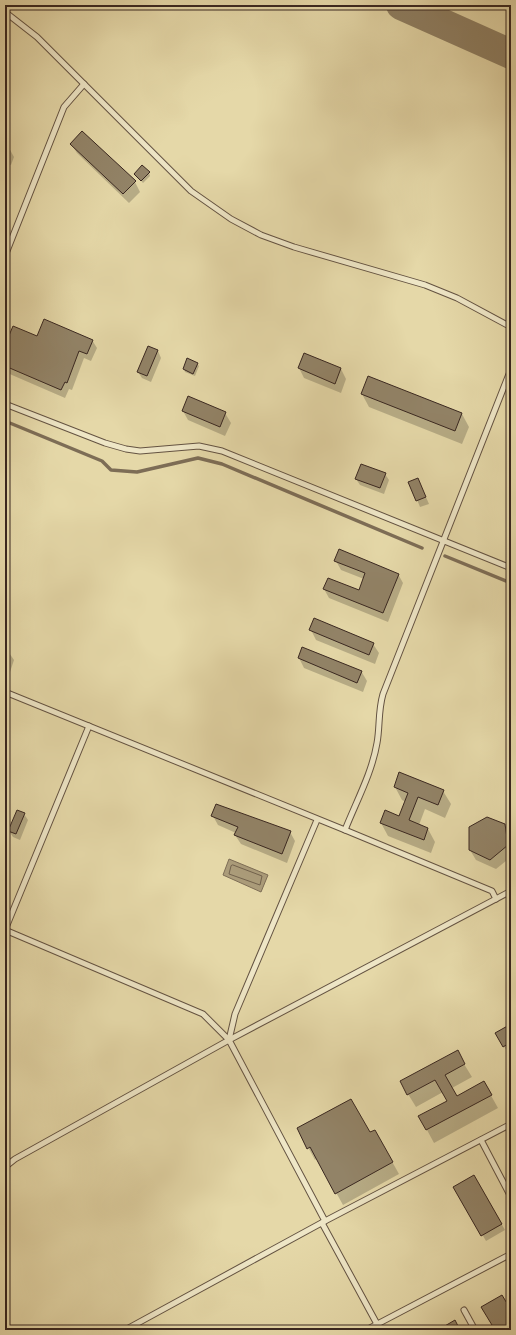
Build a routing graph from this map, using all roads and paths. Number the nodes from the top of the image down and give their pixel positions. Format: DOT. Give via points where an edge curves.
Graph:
graph roads {
  1 [pos="5,12"];
  2 [pos="84,84"];
  3 [pos="5,256"];
  4 [pos="511,327"];
  5 [pos="511,369"];
  6 [pos="5,404"];
  7 [pos="443,540"];
  8 [pos="511,568"];
  9 [pos="5,692"];
  10 [pos="89,726"];
  11 [pos="317,820"];
  12 [pos="345,830"];
  13 [pos="511,891"];
  14 [pos="496,899"];
  15 [pos="5,930"];
  16 [pos="229,1040"];
  17 [pos="511,1124"];
  18 [pos="481,1140"];
  19 [pos="5,1167"];
  20 [pos="511,1197"];
  21 [pos="323,1222"];
  22 [pos="511,1254"];
  23 [pos="464,1310"];
  24 [pos="377,1324"];
  25 [pos="125,1330"];
  26 [pos="366,1330"];
  27 [pos="475,1330"];
  1 -- 2 [label="lane" via="37,37"];
  2 -- 3 [label="lane" via="64,107"];
  2 -- 4 [label="lane" via="191,191 231,219 261,235 294,247 425,285 457,298"];
  5 -- 7 [label="lane"];
  6 -- 7 [label="lane" via="126,449 140,451 199,446 222,451"];
  7 -- 8 [label="lane"];
  7 -- 12 [label="lane" via="383,694 379,708 378,742"];
  9 -- 10 [label="lane"];
  10 -- 11 [label="lane"];
  10 -- 15 [label="lane"];
  11 -- 12 [label="lane"];
  11 -- 16 [label="lane" via="235,1014"];
  12 -- 14 [label="lane" via="492,891"];
  13 -- 14 [label="lane"];
  14 -- 16 [label="lane"];
  15 -- 16 [label="lane" via="202,1014"];
  16 -- 19 [label="lane" via="15,1159"];
  16 -- 21 [label="lane"];
  17 -- 18 [label="lane"];
  18 -- 20 [label="lane"];
  18 -- 21 [label="lane"];
  21 -- 24 [label="lane"];
  21 -- 25 [label="lane"];
  22 -- 24 [label="lane"];
  23 -- 27 [label="lane"];
  24 -- 26 [label="lane"];
}
